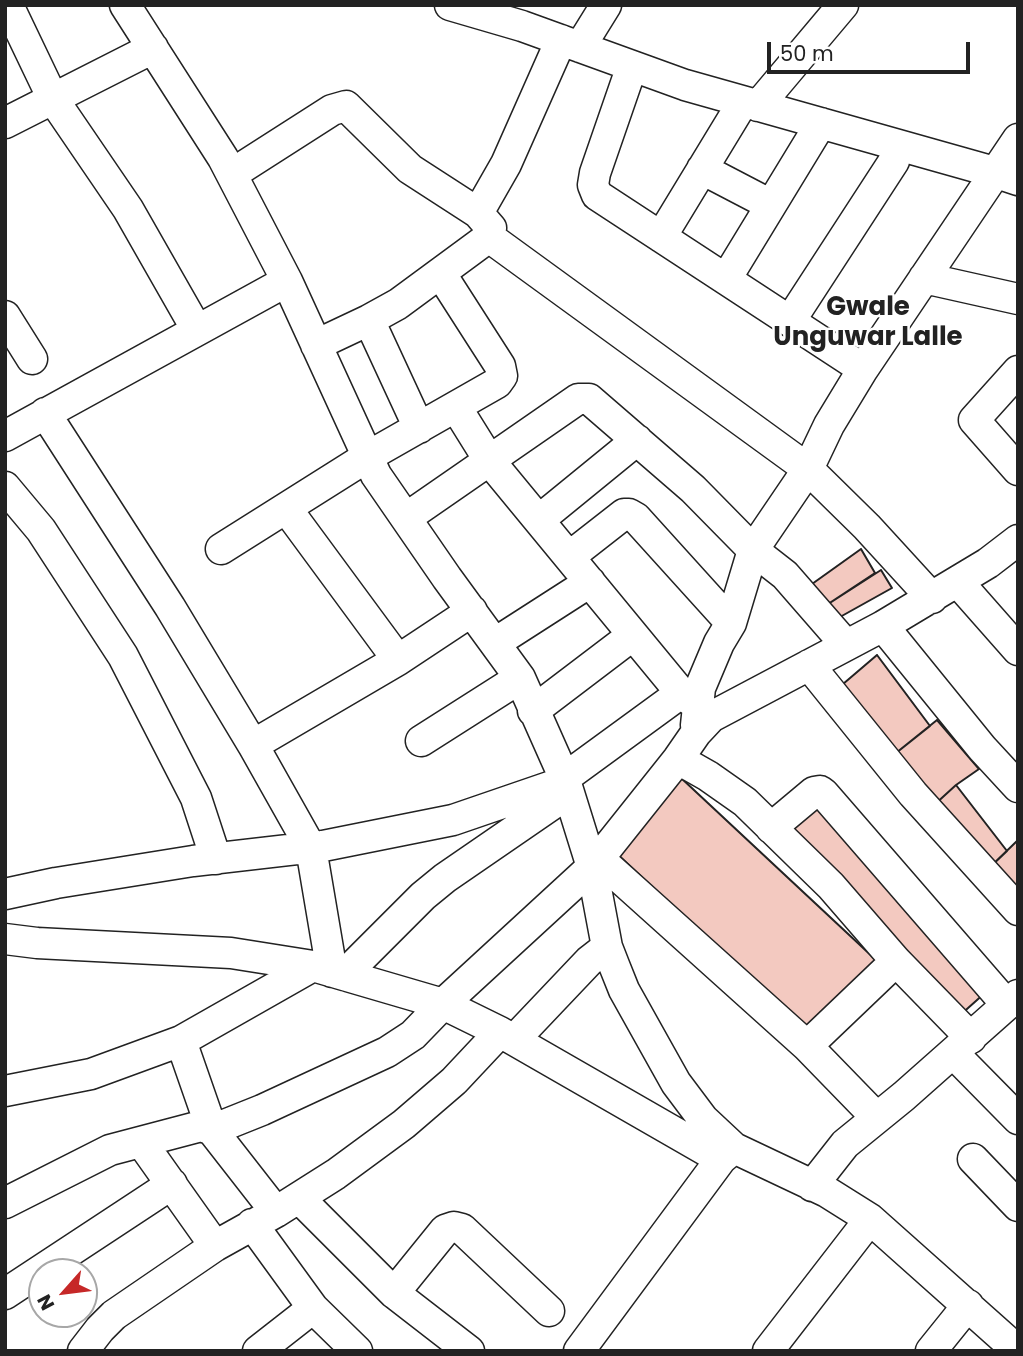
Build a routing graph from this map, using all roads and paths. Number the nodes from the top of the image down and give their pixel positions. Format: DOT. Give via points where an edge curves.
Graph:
graph roads {
  1 [pos="8,5"];
  2 [pos="125,5"];
  3 [pos="450,5"];
  4 [pos="606,5"];
  5 [pos="843,5"];
  6 [pos="514,12"];
  7 [pos="571,44"];
  8 [pos="153,48"];
  9 [pos="632,66"];
  10 [pos="53,99"];
  11 [pos="751,104"];
  12 [pos="5,123"];
  13 [pos="821,123"];
  14 [pos="1018,139"];
  15 [pos="894,160"];
  16 [pos="702,169"];
  17 [pos="232,174"];
  18 [pos="1006,176"];
  19 [pos="771,205"];
  20 [pos="484,225"];
  21 [pos="661,237"];
  22 [pos="441,274"];
  23 [pos="924,278"];
  24 [pos="726,279"];
  25 [pos="288,281"];
  26 [pos="1018,299"];
  27 [pos="5,316"];
  28 [pos="369,320"];
  29 [pos="790,321"];
  30 [pos="197,330"];
  31 [pos="316,345"];
  32 [pos="32,359"];
  33 [pos="863,369"];
  34 [pos="1018,371"];
  35 [pos="457,407"];
  36 [pos="45,413"];
  37 [pos="419,428"];
  38 [pos="5,436"];
  39 [pos="636,440"];
  40 [pos="367,457"];
  41 [pos="489,460"];
  42 [pos="808,469"];
  43 [pos="1018,470"];
  44 [pos="591,478"];
  45 [pos="5,486"];
  46 [pos="286,508"];
  47 [pos="624,514"];
  48 [pos="406,518"];
  49 [pos="539,520"];
  50 [pos="1018,540"];
  51 [pos="221,549"];
  52 [pos="753,550"];
  53 [pos="569,558"];
  54 [pos="590,582"];
  55 [pos="958,582"];
  56 [pos="932,598"];
  57 [pos="472,611"];
  58 [pos="731,623"];
  59 [pos="883,626"];
  60 [pos="633,635"];
  61 [pos="495,643"];
  62 [pos="846,645"];
  63 [pos="1018,650"];
  64 [pos="398,660"];
  65 [pos="809,665"];
  66 [pos="520,678"];
  67 [pos="692,710"];
  68 [pos="533,711"];
  69 [pos="421,741"];
  70 [pos="253,745"];
  71 [pos="678,759"];
  72 [pos="560,781"];
  73 [pos="1018,787"];
  74 [pos="771,828"];
  75 [pos="311,848"];
  76 [pos="216,859"];
  77 [pos="595,863"];
  78 [pos="5,894"];
  79 [pos="1018,910"];
  80 [pos="5,939"];
  81 [pos="37,943"];
  82 [pos="607,947"];
  83 [pos="5,954"];
  84 [pos="896,961"];
  85 [pos="330,971"];
  86 [pos="1012,1000"];
  87 [pos="443,1004"];
  88 [pos="507,1036"];
  89 [pos="181,1041"];
  90 [pos="807,1046"];
  91 [pos="962,1046"];
  92 [pos="5,1091"];
  93 [pos="877,1118"];
  94 [pos="1018,1119"];
  95 [pos="212,1130"];
  96 [pos="142,1143"];
  97 [pos="727,1153"];
  98 [pos="973,1159"];
  99 [pos="172,1184"];
  100 [pos="812,1186"];
  101 [pos="5,1203"];
  102 [pos="1018,1206"];
  103 [pos="275,1211"];
  104 [pos="870,1219"];
  105 [pos="215,1246"];
  106 [pos="394,1293"];
  107 [pos="5,1294"];
  108 [pos="968,1305"];
  109 [pos="313,1308"];
  110 [pos="549,1311"];
  111 [pos="83,1351"];
  112 [pos="258,1351"];
  113 [pos="357,1351"];
  114 [pos="469,1351"];
  115 [pos="579,1351"];
  116 [pos="768,1351"];
  117 [pos="931,1351"];
  118 [pos="1018,1351"];
  1 -- 10 [label="street"];
  2 -- 8 [label="street"];
  3 -- 6 [label="street"];
  4 -- 7 [label="street"];
  5 -- 11 [label="street"];
  6 -- 7 [label="street"];
  7 -- 9 [label="street"];
  7 -- 20 [label="street" via="506,164"];
  8 -- 10 [label="street"];
  8 -- 17 [label="street"];
  9 -- 11 [label="street"];
  9 -- 21 [label="street" via="593,185 597,195"];
  10 -- 12 [label="street"];
  10 -- 30 [label="street" via="128,209"];
  11 -- 13 [label="street"];
  11 -- 16 [label="street"];
  13 -- 18 [label="street"];
  13 -- 19 [label="street"];
  14 -- 18 [label="street"];
  15 -- 29 [label="street"];
  16 -- 19 [label="street"];
  16 -- 21 [label="street"];
  17 -- 20 [label="street" via="332,110 346,106 410,169"];
  17 -- 25 [label="street"];
  18 -- 23 [label="street"];
  19 -- 24 [label="street"];
  20 -- 22 [label="street"];
  20 -- 42 [label="street"];
  21 -- 24 [label="street"];
  22 -- 28 [label="street"];
  22 -- 35 [label="street" via="502,376"];
  23 -- 26 [label="street"];
  23 -- 33 [label="street"];
  24 -- 29 [label="street"];
  25 -- 30 [label="street"];
  25 -- 31 [label="street"];
  27 -- 32 [label="street"];
  28 -- 31 [label="street"];
  28 -- 37 [label="street"];
  29 -- 33 [label="street"];
  30 -- 36 [label="street"];
  31 -- 40 [label="street"];
  33 -- 42 [label="street"];
  34 -- 43 [label="street" via="974,420"];
  35 -- 37 [label="street"];
  35 -- 41 [label="street"];
  36 -- 38 [label="street"];
  36 -- 70 [label="street"];
  37 -- 40 [label="street"];
  39 -- 41 [label="street" via="594,402 578,399"];
  39 -- 44 [label="street"];
  39 -- 52 [label="street"];
  40 -- 46 [label="street"];
  40 -- 48 [label="street"];
  41 -- 48 [label="street"];
  41 -- 49 [label="street"];
  42 -- 52 [label="street"];
  42 -- 56 [label="street"];
  44 -- 47 [label="street"];
  44 -- 49 [label="street"];
  45 -- 76 [label="street" via="40,530 123,656 196,798"];
  46 -- 51 [label="street"];
  46 -- 64 [label="street"];
  47 -- 53 [label="street"];
  47 -- 58 [label="street" via="636,518"];
  48 -- 57 [label="street"];
  49 -- 53 [label="street"];
  50 -- 55 [label="street"];
  52 -- 58 [label="street"];
  52 -- 62 [label="street" via="785,575"];
  53 -- 54 [label="street"];
  54 -- 60 [label="street"];
  54 -- 61 [label="street"];
  55 -- 56 [label="street"];
  55 -- 63 [label="street"];
  56 -- 59 [label="street"];
  57 -- 61 [label="street"];
  57 -- 64 [label="street"];
  58 -- 67 [label="street"];
  59 -- 62 [label="street"];
  59 -- 73 [label="street"];
  60 -- 67 [label="street"];
  60 -- 68 [label="street"];
  61 -- 66 [label="street"];
  62 -- 65 [label="street"];
  64 -- 70 [label="street"];
  65 -- 67 [label="street" via="711,717"];
  65 -- 79 [label="street" via="912,794"];
  66 -- 68 [label="street"];
  66 -- 69 [label="street"];
  67 -- 71 [label="street"];
  67 -- 72 [label="street"];
  68 -- 72 [label="street"];
  70 -- 75 [label="street"];
  71 -- 74 [label="street" via="745,802"];
  71 -- 77 [label="street"];
  72 -- 75 [label="street" via="453,820"];
  72 -- 77 [label="street"];
  72 -- 85 [label="street" via="557,801 444,878"];
  74 -- 84 [label="street" via="831,886"];
  74 -- 86 [label="street" via="820,790"];
  75 -- 76 [label="street"];
  75 -- 85 [label="street"];
  76 -- 78 [label="street"];
  77 -- 82 [label="street"];
  77 -- 87 [label="street"];
  77 -- 90 [label="street"];
  80 -- 81 [label="street"];
  81 -- 83 [label="street"];
  81 -- 85 [label="street" via="231,953"];
  82 -- 88 [label="street"];
  82 -- 97 [label="street" via="624,990 676,1083"];
  84 -- 90 [label="street"];
  84 -- 91 [label="street"];
  85 -- 87 [label="street"];
  85 -- 89 [label="street"];
  86 -- 91 [label="street"];
  87 -- 88 [label="street"];
  87 -- 95 [label="street" via="413,1035 387,1052"];
  88 -- 97 [label="street"];
  88 -- 103 [label="street" via="404,1124 337,1174"];
  89 -- 92 [label="street" via="91,1074"];
  89 -- 95 [label="street"];
  90 -- 93 [label="street"];
  91 -- 93 [label="street"];
  91 -- 94 [label="street"];
  93 -- 100 [label="street" via="845,1144"];
  95 -- 96 [label="street" via="201,1126"];
  95 -- 103 [label="street"];
  96 -- 99 [label="street"];
  96 -- 101 [label="street" via="110,1150"];
  97 -- 100 [label="street"];
  97 -- 115 [label="street"];
  98 -- 102 [label="street"];
  99 -- 105 [label="street"];
  99 -- 107 [label="street"];
  100 -- 104 [label="street"];
  103 -- 105 [label="street"];
  103 -- 106 [label="street"];
  103 -- 109 [label="street"];
  104 -- 108 [label="street"];
  104 -- 116 [label="street"];
  105 -- 111 [label="street" via="114,1315"];
  106 -- 110 [label="street" via="445,1230 454,1227 461,1228"];
  106 -- 114 [label="street"];
  108 -- 117 [label="street"];
  108 -- 118 [label="street"];
  109 -- 112 [label="street"];
  109 -- 113 [label="street"];
}
